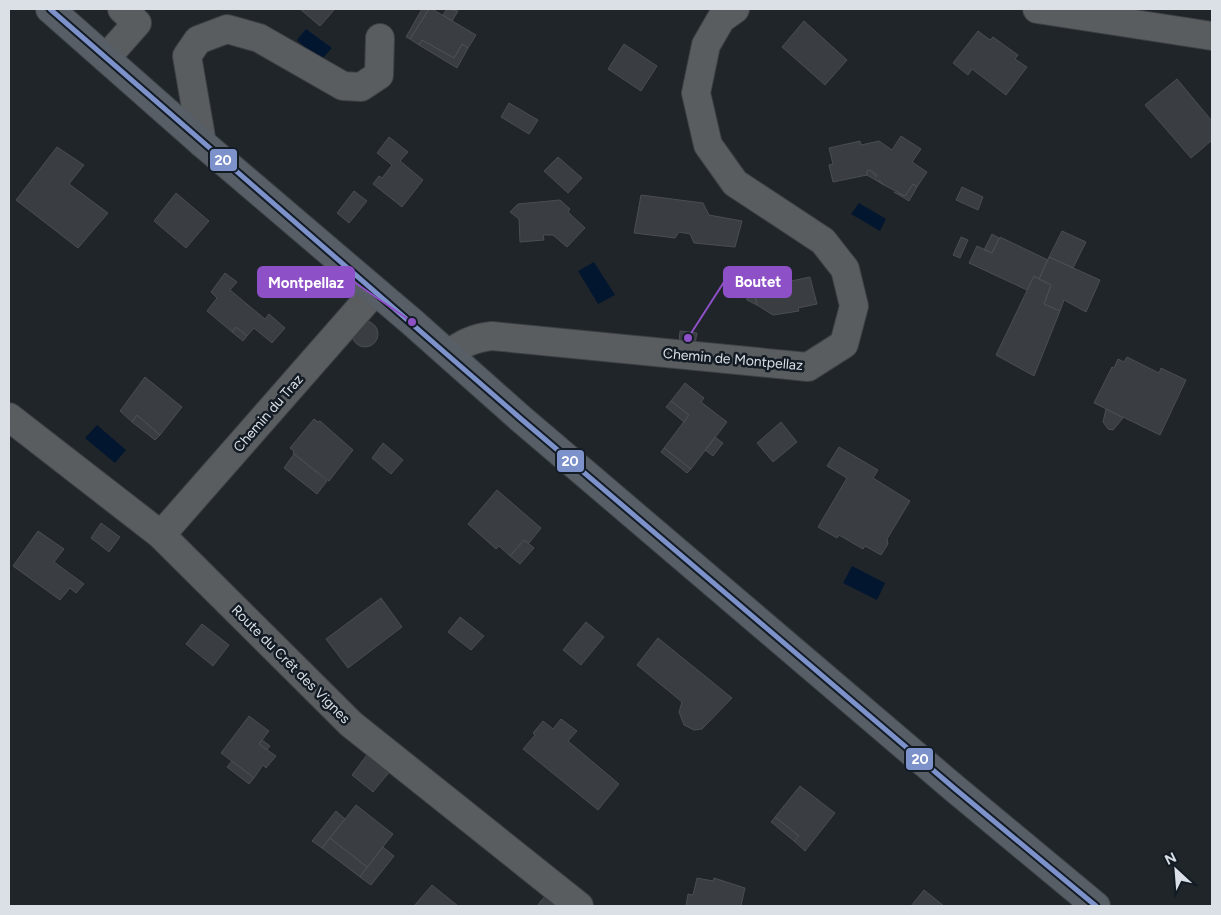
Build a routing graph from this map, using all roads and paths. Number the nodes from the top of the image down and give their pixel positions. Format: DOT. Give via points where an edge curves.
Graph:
graph roads {
  1 [pos="50,9"];
  2 [pos="122,9"];
  3 [pos="735,9"];
  4 [pos="1037,9"];
  5 [pos="1212,36"];
  6 [pos="380,38"];
  7 [pos="106,58"];
  8 [pos="202,143"];
  9 [pos="375,291"];
  10 [pos="449,354"];
  11 [pos="9,417"];
  12 [pos="161,535"];
  13 [pos="1081,902"];
  14 [pos="579,906"];
  1 -- 7 [label="main road"];
  2 -- 7 [label="street" via="137,23"];
  3 -- 10 [label="street, Chemin de Montpellaz" via="721,19 706,45 696,92 708,145 734,183 823,241 845,269 854,306 844,344 808,367 492,336 462,344"];
  4 -- 5 [label="street"];
  6 -- 8 [label="street" via="379,75 361,87 343,86 259,38 227,29 198,40 187,56"];
  7 -- 8 [label="main road"];
  8 -- 9 [label="main road"];
  9 -- 10 [label="main road"];
  9 -- 12 [label="street, Chemin du Traz"];
  10 -- 13 [label="main road"];
  11 -- 12 [label="street, Route du Crêt des Vignes"];
  12 -- 14 [label="street, Route du Crêt des Vignes" via="351,724"];
}
